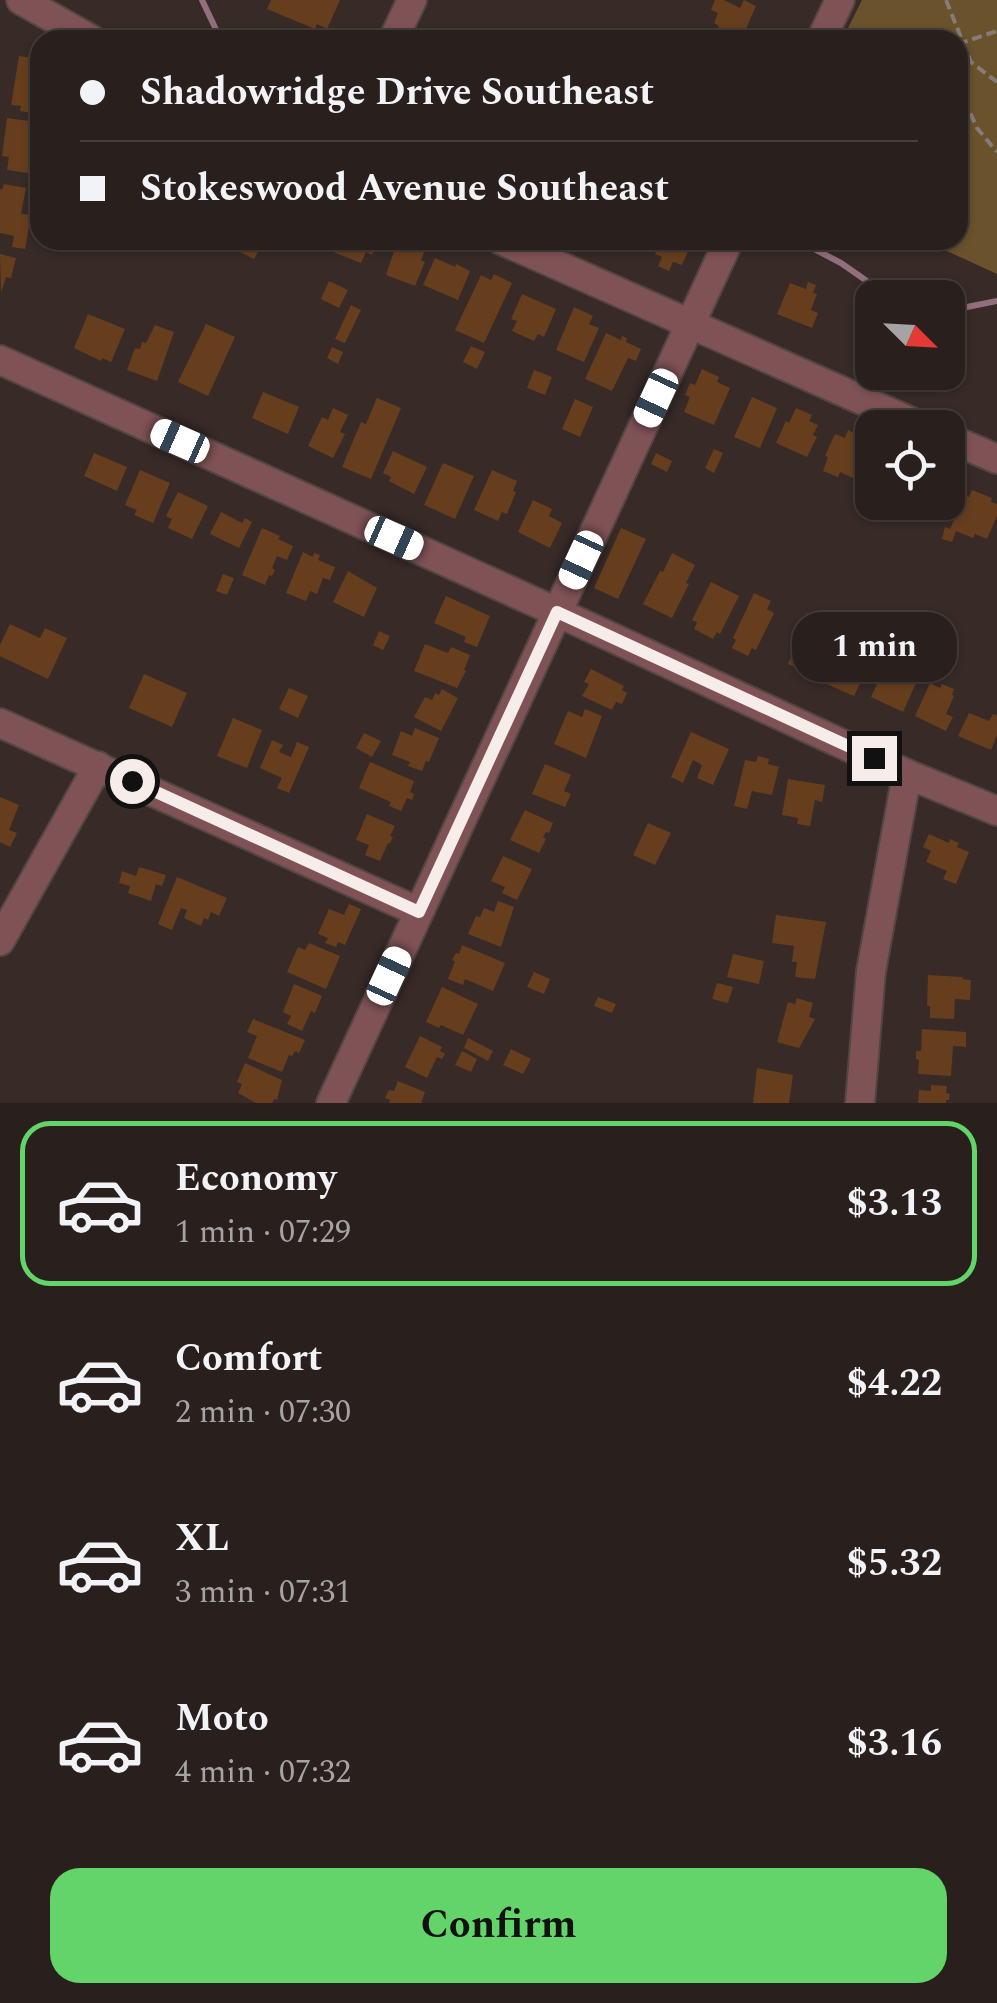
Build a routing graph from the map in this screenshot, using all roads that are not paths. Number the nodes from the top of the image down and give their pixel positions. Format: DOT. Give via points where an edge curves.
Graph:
graph roads {
  1 [pos="21,0"];
  2 [pos="412,0"];
  3 [pos="840,0"];
  4 [pos="74,30"];
  5 [pos="398,30"];
  6 [pos="826,30"];
  7 [pos="524,250"];
  8 [pos="724,250"];
  9 [pos="690,324"];
  10 [pos="0,360"];
  11 [pos="884,410"];
  12 [pos="965,445"];
  13 [pos="997,459"];
  14 [pos="557,612"];
  15 [pos="0,723"];
  16 [pos="98,766"];
  17 [pos="908,774"];
  18 [pos="997,811"];
  19 [pos="419,912"];
  20 [pos="0,941"];
  21 [pos="330,1103"];
  22 [pos="860,1103"];
  1 -- 4 [label="street"];
  2 -- 5 [label="street"];
  3 -- 6 [label="street"];
  7 -- 9 [label="street"];
  8 -- 9 [label="street"];
  9 -- 11 [label="street"];
  9 -- 14 [label="street"];
  10 -- 14 [label="street"];
  12 -- 13 [label="street"];
  14 -- 17 [label="street"];
  14 -- 19 [label="street"];
  15 -- 16 [label="street"];
  16 -- 19 [label="street"];
  16 -- 20 [label="street"];
  17 -- 18 [label="street"];
  17 -- 22 [label="street" via="871,971"];
  19 -- 21 [label="street"];
}
